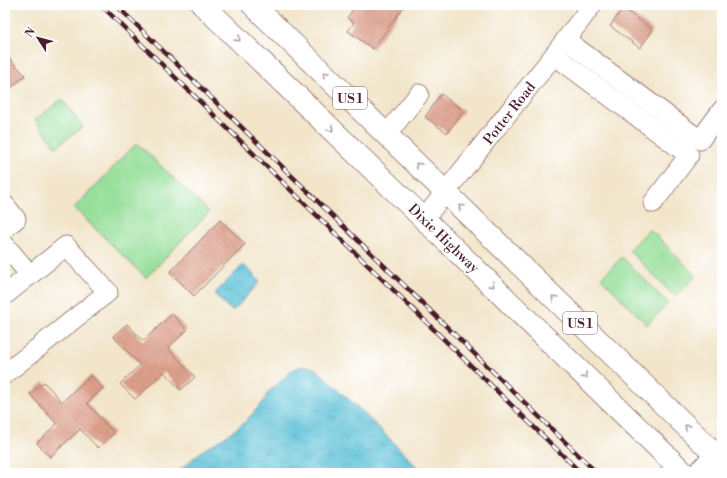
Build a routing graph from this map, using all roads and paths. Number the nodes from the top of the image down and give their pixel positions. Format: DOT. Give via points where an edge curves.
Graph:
graph roads {
  1 [pos="253,5"];
  2 [pos="592,5"];
  3 [pos="210,7"];
  4 [pos="566,40"];
  5 [pos="554,55"];
  6 [pos="419,94"];
  7 [pos="722,110"];
  8 [pos="387,134"];
  9 [pos="700,140"];
  10 [pos="688,155"];
  11 [pos="446,192"];
  12 [pos="653,203"];
  13 [pos="5,205"];
  14 [pos="424,219"];
  15 [pos="5,228"];
  16 [pos="5,245"];
  17 [pos="30,275"];
  18 [pos="5,294"];
  19 [pos="5,374"];
  20 [pos="720,452"];
  21 [pos="684,473"];
  22 [pos="697,473"];
  8 -- 1 [label="main road, US 1, one-way"];
  2 -- 4 [label="street, Potter Road"];
  3 -- 14 [label="main road, Dixie Highway / US 1, one-way"];
  4 -- 5 [label="street, Potter Road"];
  4 -- 9 [label="street"];
  5 -- 10 [label="street"];
  5 -- 11 [label="street, Potter Road"];
  6 -- 8 [label="street"];
  7 -- 9 [label="street"];
  11 -- 8 [label="main road, US 1, one-way"];
  9 -- 10 [label="street"];
  10 -- 12 [label="street"];
  11 -- 14 [label="street, Potter Road"];
  20 -- 11 [label="main road, US 1, one-way"];
  13 -- 15 [label="street" via="16,219"];
  14 -- 21 [label="main road, Dixie Highway / US 1, one-way"];
  16 -- 17 [label="street"];
  17 -- 18 [label="street"];
  17 -- 19 [label="street" via="66,246 108,292"];
  20 -- 22 [label="street"];
}
